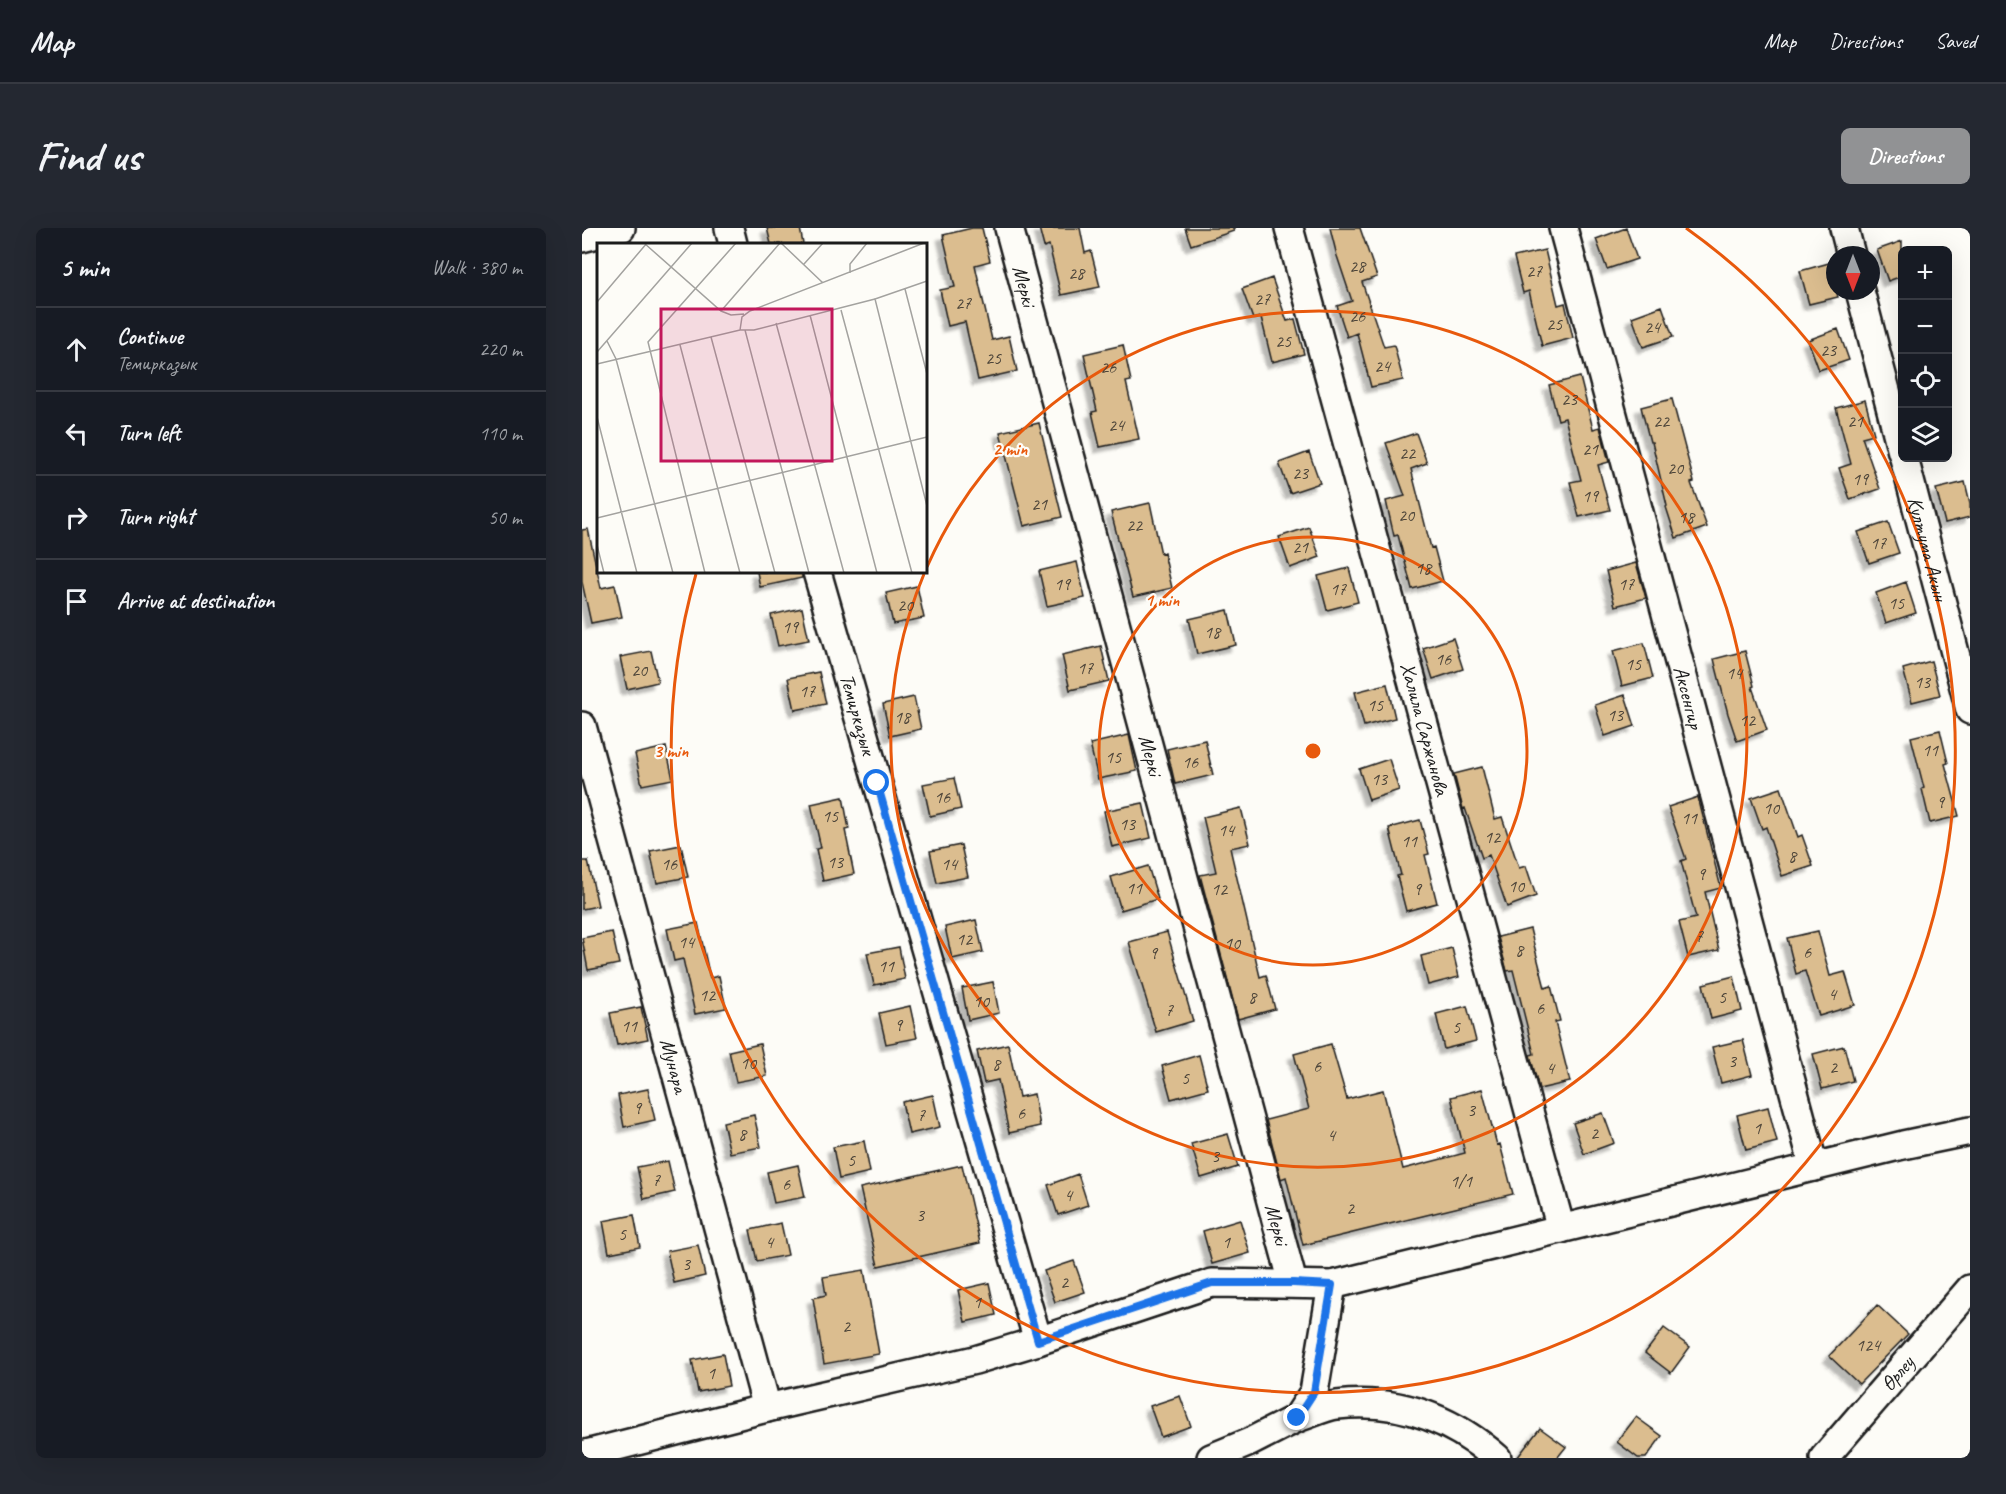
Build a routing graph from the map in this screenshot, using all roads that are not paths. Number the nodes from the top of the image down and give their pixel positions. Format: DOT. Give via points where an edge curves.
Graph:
graph roads {
  1 [pos="621,228"];
  2 [pos="729,228"];
  3 [pos="1009,228"];
  4 [pos="1289,228"];
  5 [pos="1563,228"];
  6 [pos="1844,228"];
  7 [pos="582,238"];
  8 [pos="732,243"];
  9 [pos="1849,246"];
  10 [pos="1862,300"];
  11 [pos="1898,437"];
  12 [pos="1905,462"];
  13 [pos="817,573"];
  14 [pos="1970,710"];
  15 [pos="582,726"];
  16 [pos="1970,1131"];
  17 [pos="1814,1167"];
  18 [pos="1561,1229"];
  19 [pos="1293,1283"];
  20 [pos="1332,1285"];
  21 [pos="1970,1288"];
  22 [pos="1038,1341"];
  23 [pos="766,1408"];
  24 [pos="1297,1418"];
  25 [pos="1481,1453"];
  26 [pos="582,1455"];
  27 [pos="1211,1458"];
  28 [pos="1824,1458"];
  1 -- 7 [label="street"];
  2 -- 8 [label="street"];
  3 -- 19 [label="street, Меркі"];
  4 -- 18 [label="street, Халила Саржанова"];
  5 -- 17 [label="street, Аксенгир"];
  6 -- 9 [label="street"];
  10 -- 11 [label="street"];
  12 -- 14 [label="street, Култума Акын"];
  13 -- 22 [label="street, Темирказык"];
  15 -- 23 [label="street, Мунара"];
  16 -- 17 [label="street"];
  17 -- 18 [label="street"];
  18 -- 20 [label="street"];
  19 -- 20 [label="street"];
  19 -- 22 [label="street" via="1212,1283"];
  20 -- 24 [label="street" via="1314,1392"];
  21 -- 28 [label="street, Өрлеу"];
  22 -- 23 [label="street" via="975,1360"];
  23 -- 26 [label="street"];
  24 -- 25 [label="street" via="1335,1406 1403,1408 1441,1420"];
  24 -- 27 [label="street"];
}
